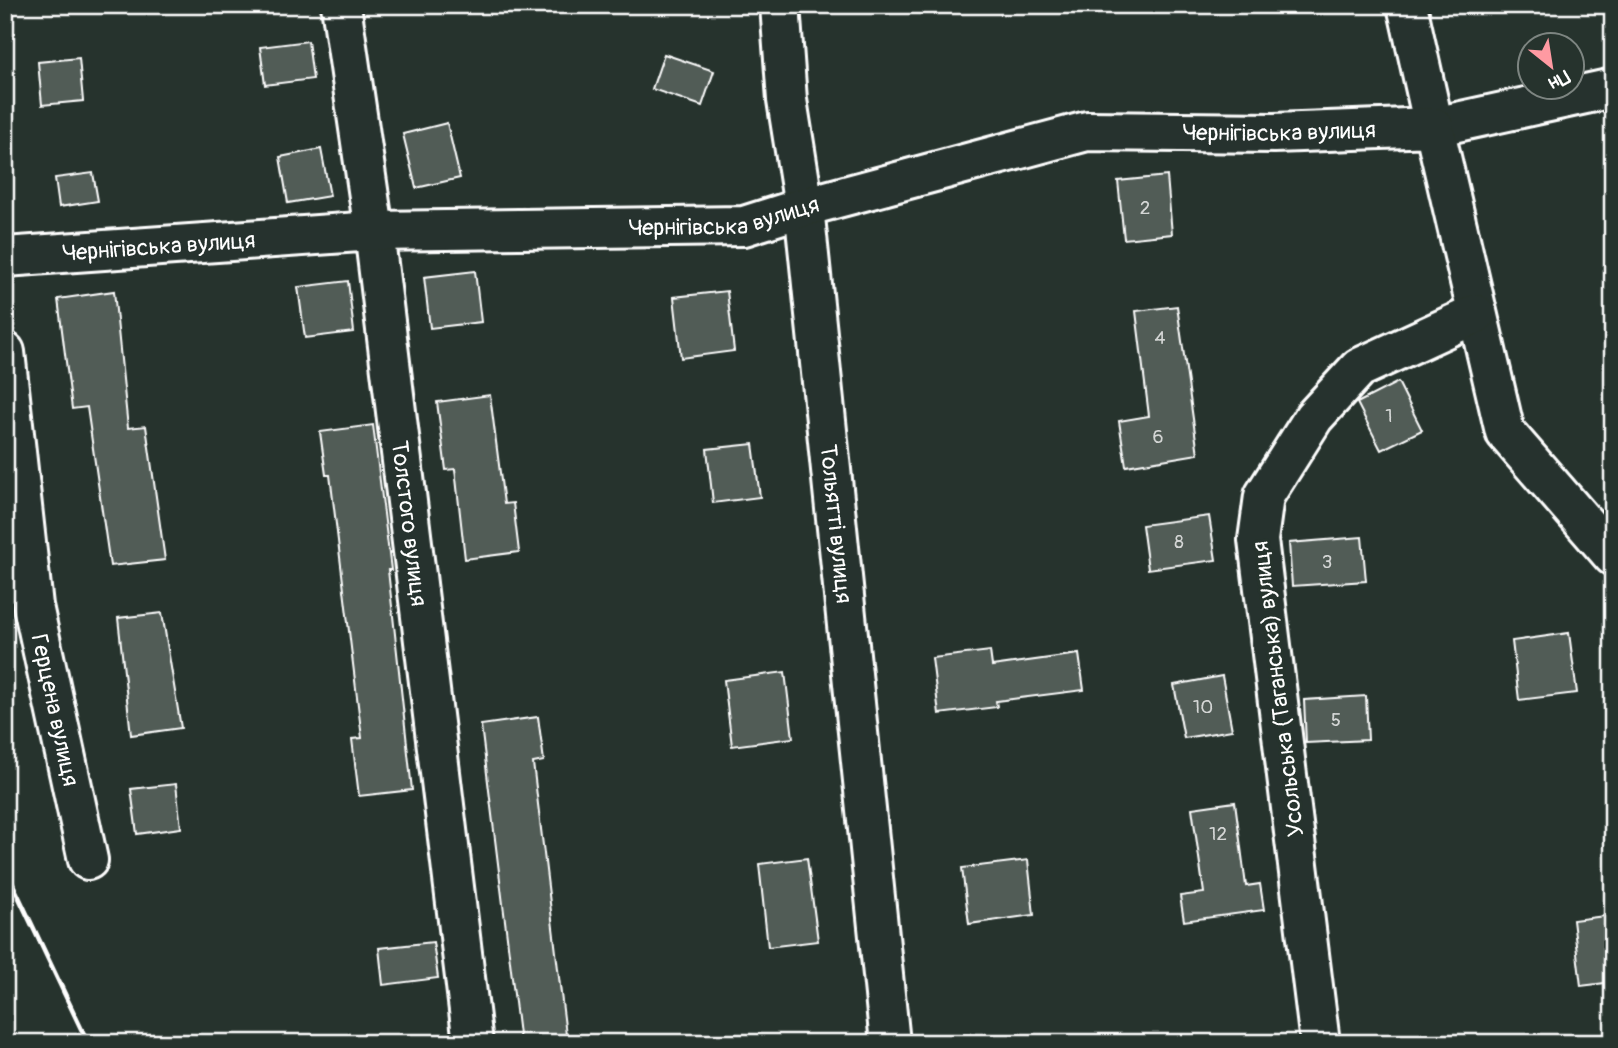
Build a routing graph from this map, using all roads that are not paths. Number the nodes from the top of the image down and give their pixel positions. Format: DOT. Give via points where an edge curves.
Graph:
graph roads {
  1 [pos="341,5"];
  2 [pos="780,5"];
  3 [pos="1407,5"];
  4 [pos="1613,88"];
  5 [pos="1434,127"];
  6 [pos="804,207"];
  7 [pos="374,231"];
  8 [pos="5,257"];
  9 [pos="1476,314"];
  10 [pos="5,352"];
  11 [pos="1613,556"];
  12 [pos="88,860"];
  13 [pos="473,1043"];
  14 [pos="890,1043"];
  15 [pos="1320,1043"];
  1 -- 7 [label="street, Толстого вулиця"];
  2 -- 6 [label="street, Тольятті вулиця" via="787,100"];
  3 -- 5 [label="street"];
  4 -- 5 [label="street, Чернігівська вулиця"];
  5 -- 6 [label="street, Чернігівська вулиця" via="1274,133 1087,131"];
  5 -- 9 [label="street"];
  6 -- 7 [label="street, Чернігівська вулиця" via="744,226"];
  6 -- 14 [label="street, Тольятті вулиця"];
  7 -- 8 [label="street, Чернігівська вулиця"];
  7 -- 13 [label="street, Толстого вулиця"];
  9 -- 11 [label="street" via="1505,432"];
  9 -- 15 [label="street, Усольська (Таганська) вулиця" via="1359,368 1314,417 1265,496 1258,540"];
  10 -- 12 [label="street, Герцена вулиця" via="33,606"];
}
